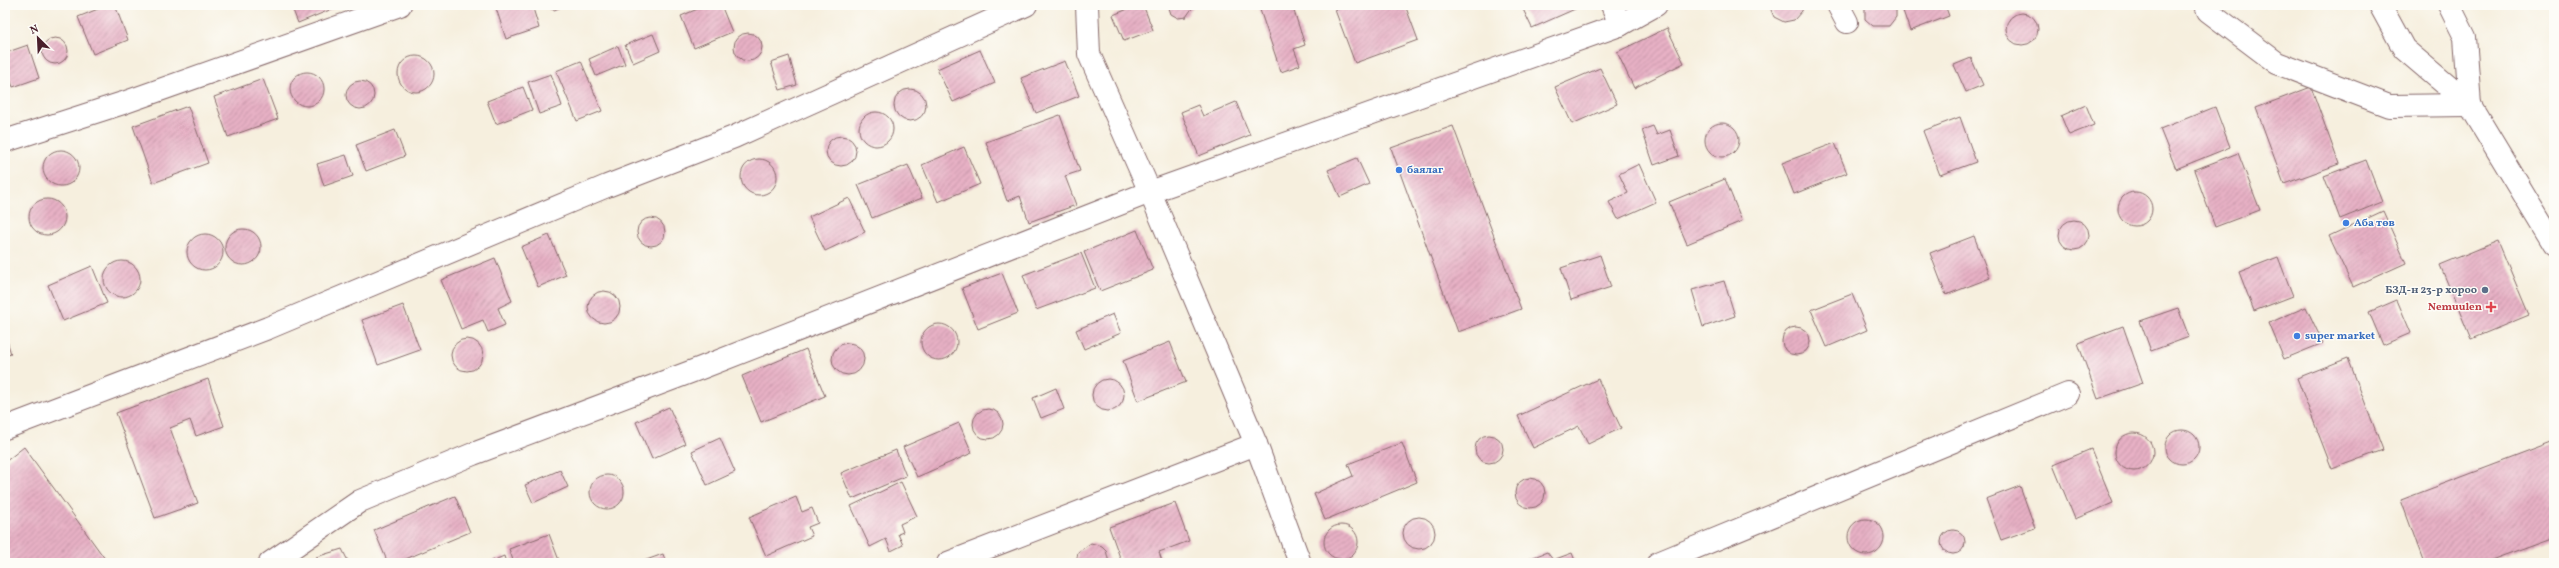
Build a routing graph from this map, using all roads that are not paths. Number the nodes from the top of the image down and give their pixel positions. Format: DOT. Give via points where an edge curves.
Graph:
graph roads {
  1 [pos="400,5"];
  2 [pos="1026,5"];
  3 [pos="1087,5"];
  4 [pos="1612,5"];
  5 [pos="1656,5"];
  6 [pos="2206,5"];
  7 [pos="2380,5"];
  8 [pos="2449,5"];
  9 [pos="1620,26"];
  10 [pos="2470,105"];
  11 [pos="5,141"];
  12 [pos="1150,192"];
  13 [pos="2554,244"];
  14 [pos="2068,394"];
  15 [pos="5,428"];
  16 [pos="1256,444"];
  17 [pos="270,563"];
  18 [pos="948,563"];
  19 [pos="1300,563"];
  20 [pos="1658,563"];
  1 -- 11 [label="street" via="123,103"];
  2 -- 15 [label="street" via="734,137 608,186 268,328"];
  3 -- 12 [label="street" via="1089,54"];
  4 -- 9 [label="street"];
  5 -- 9 [label="street"];
  6 -- 10 [label="street" via="2208,11 2277,63 2389,106"];
  7 -- 10 [label="street" via="2404,49"];
  8 -- 10 [label="street" via="2465,37"];
  9 -- 12 [label="street"];
  10 -- 13 [label="street"];
  12 -- 16 [label="street"];
  12 -- 17 [label="street" via="715,363 473,454 374,495 360,501"];
  14 -- 20 [label="street"];
  16 -- 18 [label="street"];
  16 -- 19 [label="street"];
}
